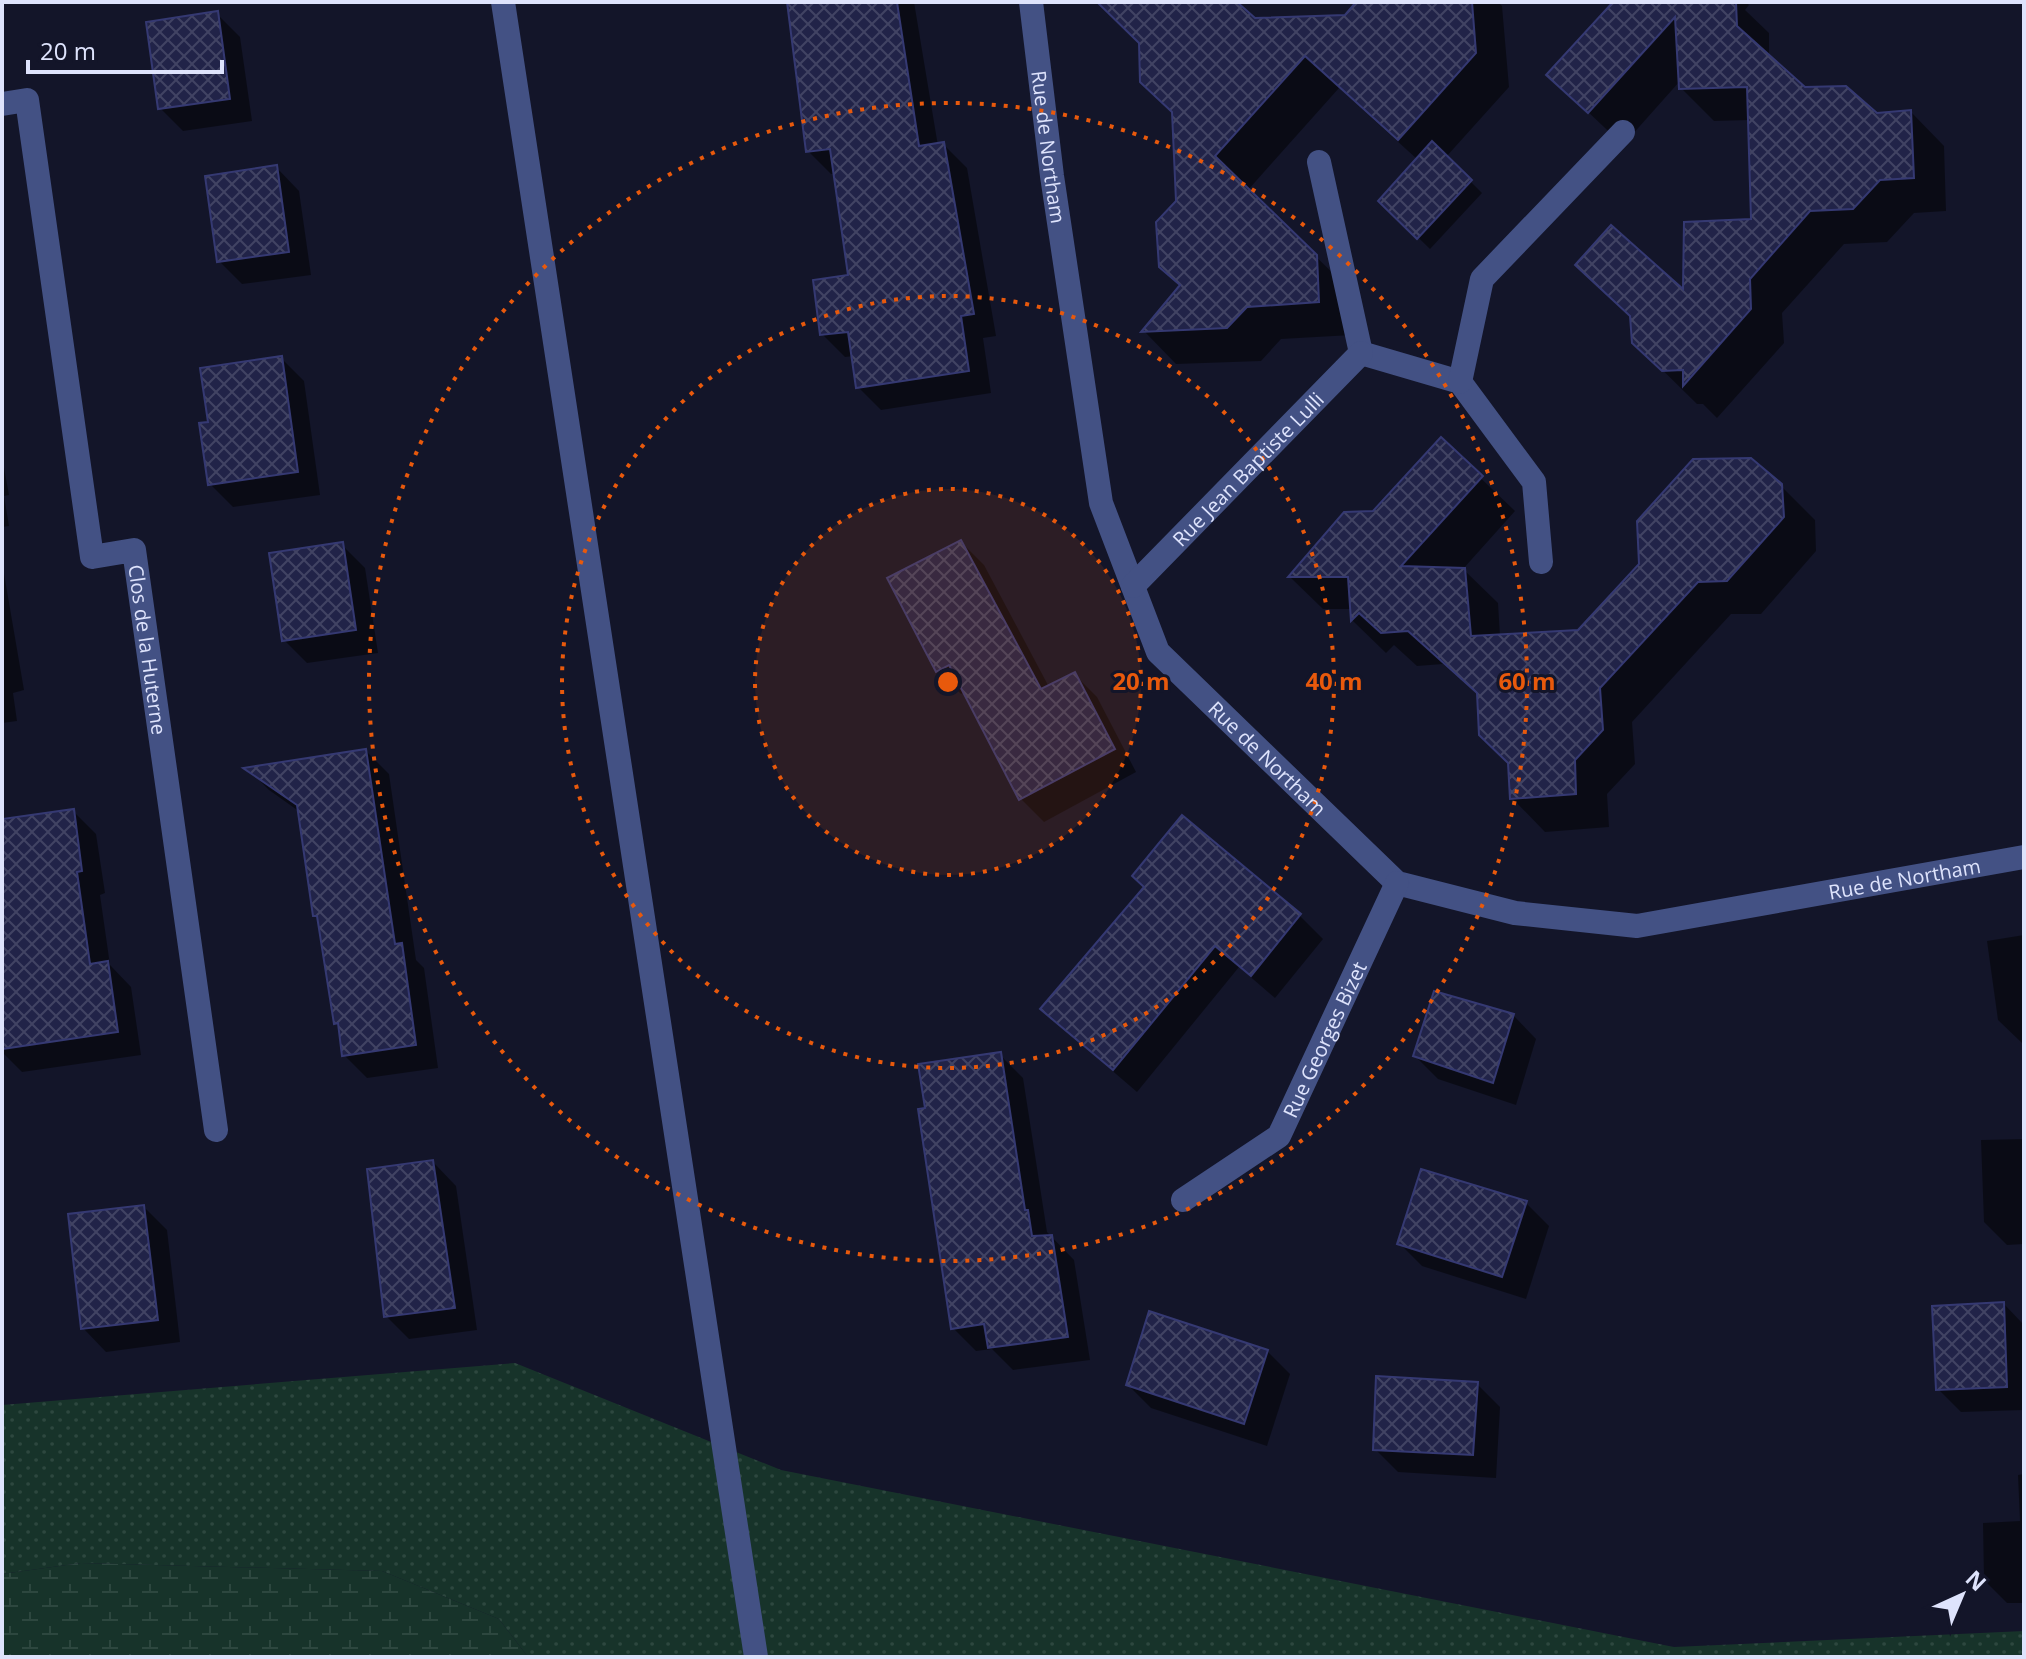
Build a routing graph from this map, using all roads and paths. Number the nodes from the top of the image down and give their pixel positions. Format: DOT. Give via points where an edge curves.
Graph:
graph roads {
  1 [pos="503,2"];
  2 [pos="1031,2"];
  3 [pos="2,104"];
  4 [pos="1623,132"];
  5 [pos="1319,162"];
  6 [pos="1361,353"];
  7 [pos="1460,382"];
  8 [pos="1541,562"];
  9 [pos="1133,586"];
  10 [pos="2024,857"];
  11 [pos="1397,883"];
  12 [pos="216,1130"];
  13 [pos="1183,1200"];
  14 [pos="756,1657"];
  1 -- 14 [label="street"];
  2 -- 9 [label="street, Rue de Northam" via="1101,503"];
  3 -- 12 [label="street, Clos de la Huterne" via="27,100 92,557 134,550"];
  4 -- 7 [label="street" via="1482,279"];
  5 -- 6 [label="street"];
  6 -- 7 [label="street"];
  6 -- 9 [label="street, Rue Jean Baptiste Lulli"];
  7 -- 8 [label="street" via="1534,482"];
  9 -- 11 [label="street, Rue de Northam" via="1158,652"];
  10 -- 11 [label="street, Rue de Northam" via="1637,926 1515,913"];
  11 -- 13 [label="street, Rue Georges Bizet" via="1279,1136"];
}
